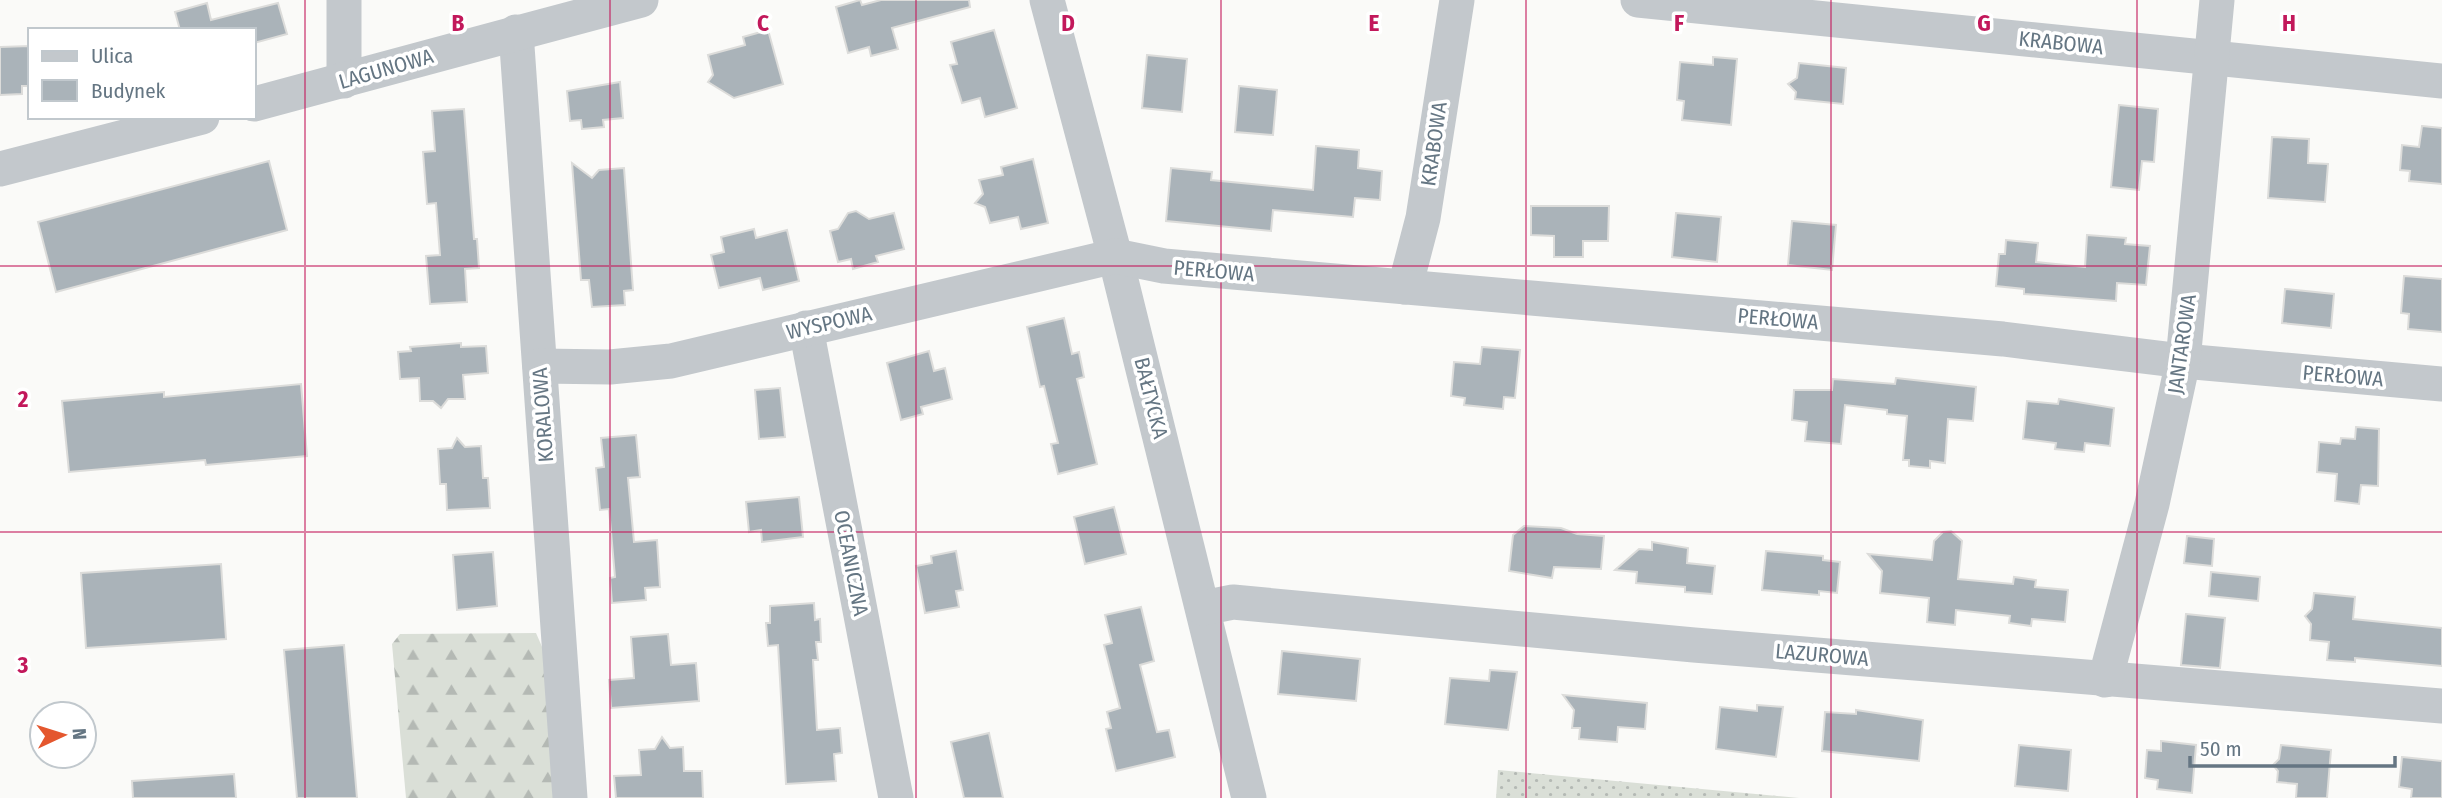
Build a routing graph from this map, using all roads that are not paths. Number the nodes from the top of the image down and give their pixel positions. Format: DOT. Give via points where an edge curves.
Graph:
graph roads {
  1 [pos="344,0"];
  2 [pos="641,0"];
  3 [pos="1047,0"];
  4 [pos="1457,0"];
  5 [pos="1638,0"];
  6 [pos="2217,0"];
  7 [pos="516,32"];
  8 [pos="2212,59"];
  9 [pos="345,81"];
  10 [pos="2442,81"];
  11 [pos="256,103"];
  12 [pos="194,119"];
  13 [pos="0,169"];
  14 [pos="1115,256"];
  15 [pos="1405,287"];
  16 [pos="806,328"];
  17 [pos="2183,361"];
  18 [pos="540,366"];
  19 [pos="2442,384"];
  20 [pos="1203,608"];
  21 [pos="2105,680"];
  22 [pos="2442,706"];
  23 [pos="570,798"];
  24 [pos="895,798"];
  25 [pos="1249,798"];
  1 -- 9 [label="street"];
  2 -- 7 [label="street, LAGUNOWA"];
  3 -- 14 [label="street, BAŁTYCKA"];
  4 -- 15 [label="street, KRABOWA" via="1423,218"];
  5 -- 8 [label="street, KRABOWA"];
  6 -- 8 [label="street, JANTAROWA"];
  7 -- 9 [label="street, LAGUNOWA"];
  7 -- 18 [label="street, KORALOWA"];
  8 -- 10 [label="street, KRABOWA"];
  8 -- 17 [label="street, JANTAROWA"];
  9 -- 11 [label="street, LAGUNOWA"];
  12 -- 13 [label="street"];
  14 -- 15 [label="street, PERŁOWA" via="1164,266"];
  14 -- 16 [label="street, WYSPOWA"];
  14 -- 20 [label="street, BAŁTYCKA"];
  15 -- 17 [label="street, PERŁOWA" via="2003,339"];
  16 -- 18 [label="street, WYSPOWA" via="671,361 610,367"];
  16 -- 24 [label="street, OCEANICZNA"];
  17 -- 19 [label="street, PERŁOWA"];
  17 -- 21 [label="street, JANTAROWA" via="2152,504"];
  18 -- 23 [label="street, KORALOWA"];
  20 -- 21 [label="street, LAZUROWA" via="1233,602"];
  20 -- 25 [label="street, BAŁTYCKA"];
  21 -- 22 [label="street, LAZUROWA"];
}
